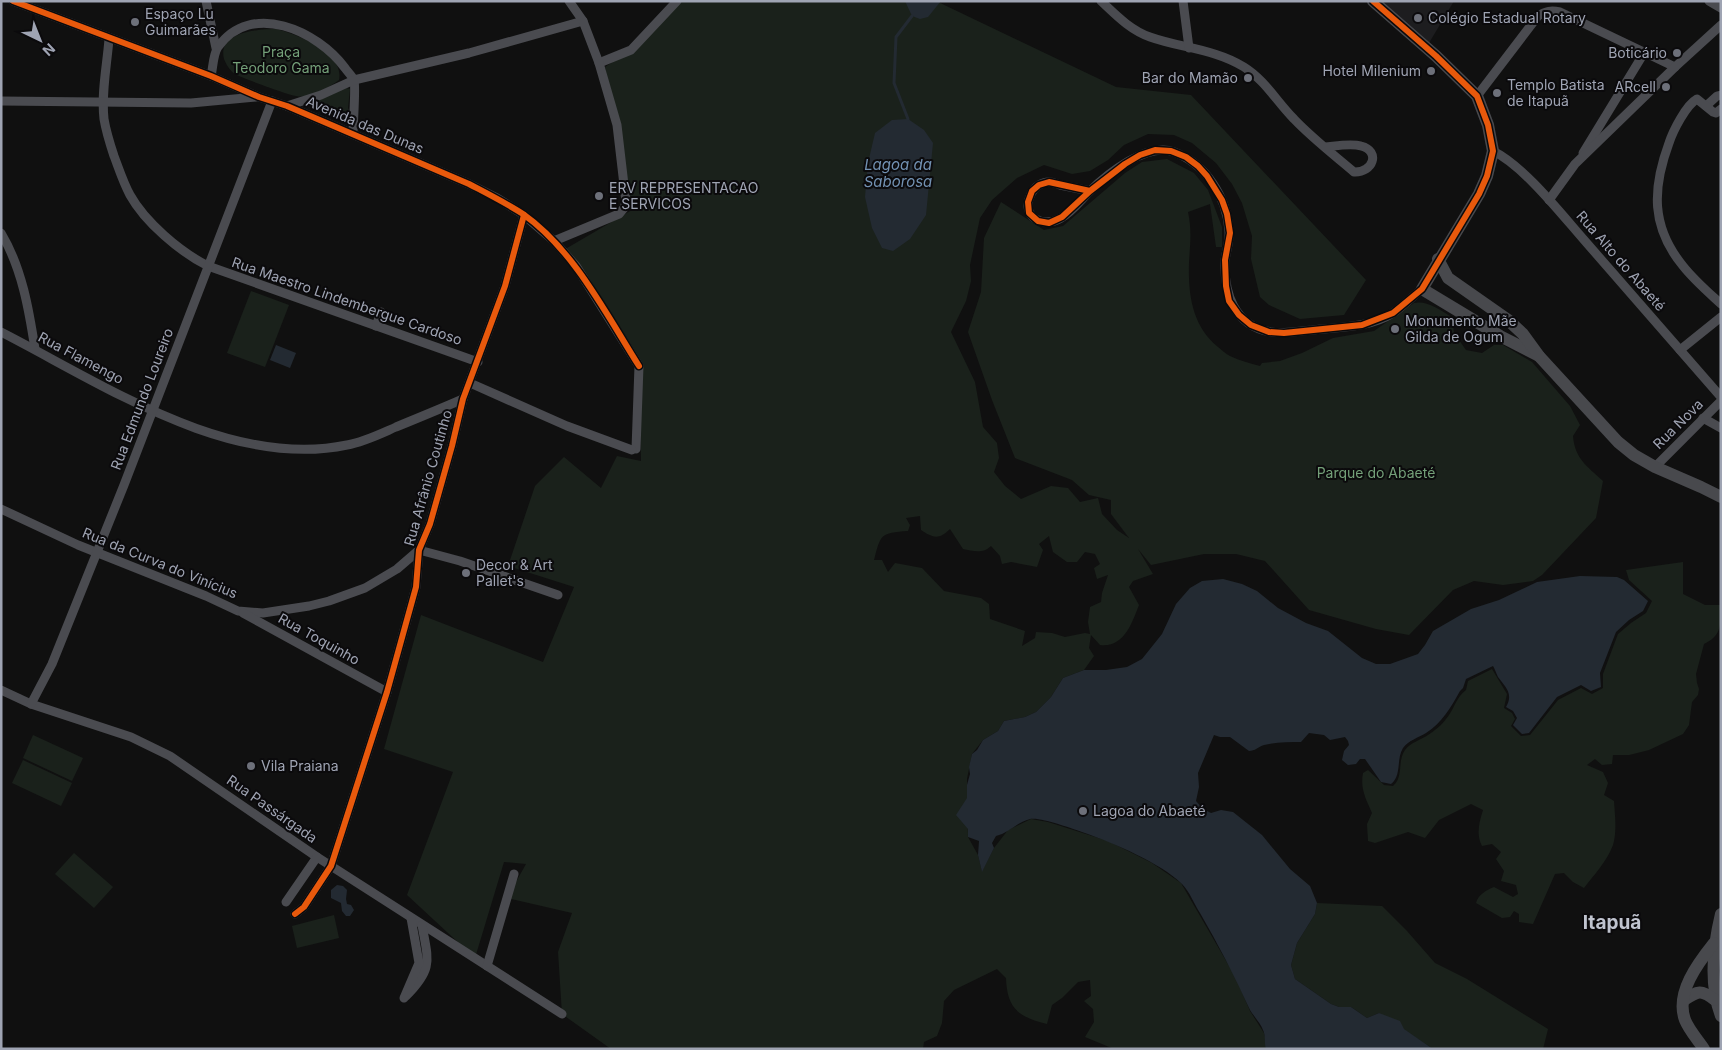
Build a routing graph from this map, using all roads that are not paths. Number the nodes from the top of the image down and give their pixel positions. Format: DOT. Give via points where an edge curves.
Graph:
graph roads {
  1 [pos="13,1"];
  2 [pos="206,1"];
  3 [pos="569,1"];
  4 [pos="677,1"];
  5 [pos="1101,1"];
  6 [pos="1184,1"];
  7 [pos="1373,1"];
  8 [pos="1710,1"];
  9 [pos="1721,8"];
  10 [pos="583,22"];
  11 [pos="1721,26"];
  12 [pos="109,39"];
  13 [pos="216,48"];
  14 [pos="1189,48"];
  15 [pos="1644,53"];
  16 [pos="599,63"];
  17 [pos="1675,67"];
  18 [pos="211,76"];
  19 [pos="354,80"];
  20 [pos="1721,95"];
  21 [pos="1477,96"];
  22 [pos="259,97"];
  23 [pos="1,101"];
  24 [pos="272,101"];
  25 [pos="104,102"];
  26 [pos="287,106"];
  27 [pos="1706,106"];
  28 [pos="1721,109"];
  29 [pos="353,134"];
  30 [pos="1325,147"];
  31 [pos="1493,151"];
  32 [pos="1575,164"];
  33 [pos="1090,191"];
  34 [pos="1549,200"];
  35 [pos="524,215"];
  36 [pos="1,233"];
  37 [pos="554,241"];
  38 [pos="1438,260"];
  39 [pos="208,266"];
  40 [pos="1422,289"];
  41 [pos="1721,304"];
  42 [pos="381,312"];
  43 [pos="1721,317"];
  44 [pos="1508,320"];
  45 [pos="376,326"];
  46 [pos="1,332"];
  47 [pos="1500,336"];
  48 [pos="35,349"];
  49 [pos="1680,350"];
  50 [pos="1539,356"];
  51 [pos="478,362"];
  52 [pos="470,383"];
  53 [pos="463,399"];
  54 [pos="1721,399"];
  55 [pos="153,411"];
  56 [pos="1703,418"];
  57 [pos="1721,428"];
  58 [pos="1655,467"];
  59 [pos="1721,497"];
  60 [pos="1,509"];
  61 [pos="418,550"];
  62 [pos="96,552"];
  63 [pos="558,595"];
  64 [pos="238,611"];
  65 [pos="1,690"];
  66 [pos="387,692"];
  67 [pos="32,704"];
  68 [pos="317,857"];
  69 [pos="331,866"];
  70 [pos="514,874"];
  71 [pos="286,902"];
  72 [pos="295,914"];
  73 [pos="1721,914"];
  74 [pos="411,918"];
  75 [pos="422,925"];
  76 [pos="1714,943"];
  77 [pos="487,966"];
  78 [pos="1684,1000"];
  79 [pos="1715,1000"];
  80 [pos="562,1014"];
  81 [pos="1721,1016"];
  82 [pos="1704,1049"];
  1 -- 12 [label="street, Avenida das Dunas"];
  2 -- 13 [label="street"];
  3 -- 10 [label="street"];
  4 -- 16 [label="street" via="631,50"];
  5 -- 14 [label="street" via="1132,28 1149,37"];
  6 -- 14 [label="street"];
  7 -- 21 [label="street"];
  8 -- 9 [label="street"];
  10 -- 16 [label="street"];
  10 -- 19 [label="street"];
  11 -- 17 [label="street"];
  12 -- 18 [label="street, Avenida das Dunas"];
  12 -- 25 [label="street, Rua Maestro Lindembergue Cardoso"];
  13 -- 18 [label="street"];
  13 -- 19 [label="street" via="243,28 277,24 305,34 328,49"];
  14 -- 30 [label="street" via="1218,54 1246,68"];
  15 -- 17 [label="street"];
  15 -- 21 [label="street" via="1560,12 1545,11"];
  15 -- 32 [label="street"];
  16 -- 37 [label="street" via="617,125 626,202 620,214"];
  17 -- 32 [label="street"];
  18 -- 22 [label="street, Avenida das Dunas"];
  19 -- 26 [label="street"];
  19 -- 29 [label="street"];
  20 -- 27 [label="street"];
  21 -- 31 [label="street" via="1486,117"];
  22 -- 24 [label="street, Avenida das Dunas"];
  22 -- 25 [label="street" via="191,103"];
  23 -- 25 [label="street"];
  24 -- 26 [label="street, Avenida das Dunas"];
  24 -- 39 [label="street, Rua Edmundo Loureiro"];
  25 -- 39 [label="street, Rua Maestro Lindembergue Cardoso" via="104,120 110,144 137,206 168,238 192,258"];
  26 -- 29 [label="street, Avenida das Dunas"];
  27 -- 28 [label="street" via="1714,113"];
  27 -- 41 [label="street" via="1695,100 1673,132 1657,181 1656,206 1671,250"];
  29 -- 35 [label="street, Avenida das Dunas" via="470,184"];
  30 -- 30 [label="street" via="1360,145 1371,152 1373,159 1366,170 1354,172"];
  31 -- 34 [label="street, Rua Alto do Abaeté" via="1512,163"];
  31 -- 38 [label="street" via="1479,194"];
  32 -- 34 [label="street"];
  33 -- 33 [label="street" via="1049,182 1039,185 1032,191 1028,202 1029,213 1038,221 1050,223 1062,217"];
  33 -- 40 [label="street" via="1125,164 1156,150 1171,151 1198,166 1216,188 1227,214 1230,233 1226,286 1229,301 1251,325 1269,332 1362,325 1392,313"];
  34 -- 49 [label="street, Rua Alto do Abaeté"];
  35 -- 37 [label="street, Avenida das Dunas"];
  35 -- 51 [label="street, Rua Afrânio Coutinho" via="505,286"];
  36 -- 48 [label="street" via="22,283"];
  37 -- 52 [label="street, Avenida das Dunas" via="576,266 639,366 634,449 567,426"];
  38 -- 40 [label="street"];
  38 -- 44 [label="street" via="1455,284"];
  39 -- 45 [label="street, Rua Maestro Lindembergue Cardoso"];
  39 -- 55 [label="street, Rua Edmundo Loureiro"];
  40 -- 47 [label="street"];
  42 -- 45 [label="street"];
  43 -- 49 [label="street"];
  44 -- 47 [label="street"];
  44 -- 50 [label="street"];
  45 -- 51 [label="street, Rua Maestro Lindembergue Cardoso"];
  46 -- 48 [label="street, Rua Flamengo"];
  47 -- 50 [label="street"];
  48 -- 55 [label="street, Rua Flamengo"];
  49 -- 54 [label="street, Rua Alto do Abaeté"];
  50 -- 58 [label="street" via="1618,442"];
  51 -- 52 [label="street, Rua Afrânio Coutinho"];
  52 -- 53 [label="street, Rua Afrânio Coutinho"];
  53 -- 55 [label="street, Rua Flamengo" via="368,439 325,449 244,442"];
  53 -- 61 [label="street, Rua Afrânio Coutinho" via="430,524"];
  54 -- 56 [label="street, Rua Nova"];
  55 -- 62 [label="street, Rua Edmundo Loureiro"];
  56 -- 57 [label="street"];
  56 -- 58 [label="street, Rua Nova"];
  58 -- 59 [label="street"];
  60 -- 62 [label="street, Rua da Curva do Vinícius"];
  61 -- 63 [label="street"];
  61 -- 64 [label="street, Rua da Curva do Vinícius" via="382,579 338,598 264,613"];
  61 -- 66 [label="street, Rua Afrânio Coutinho" via="416,587"];
  62 -- 64 [label="street, Rua da Curva do Vinícius"];
  62 -- 67 [label="street, Rua Edmundo Loureiro" via="52,664"];
  64 -- 66 [label="street, Rua Toquinho"];
  65 -- 67 [label="street, Rua Passárgada"];
  66 -- 69 [label="street, Rua Afrânio Coutinho"];
  67 -- 68 [label="street, Rua Passárgada" via="159,750"];
  68 -- 69 [label="street, Rua Passárgada"];
  68 -- 71 [label="street"];
  69 -- 72 [label="street, Rua Afrânio Coutinho" via="304,907"];
  69 -- 74 [label="street, Rua Passárgada"];
  70 -- 77 [label="street"];
  73 -- 76 [label="street"];
  74 -- 75 [label="street, Rua Passárgada"];
  74 -- 75 [label="street" via="419,963 404,998 427,967"];
  75 -- 77 [label="street, Rua Passárgada"];
  76 -- 78 [label="street" via="1689,979"];
  76 -- 79 [label="street"];
  77 -- 80 [label="street, Rua Passárgada"];
  78 -- 79 [label="street" via="1701,992"];
  78 -- 82 [label="street" via="1684,1018"];
  79 -- 81 [label="street"];
}
